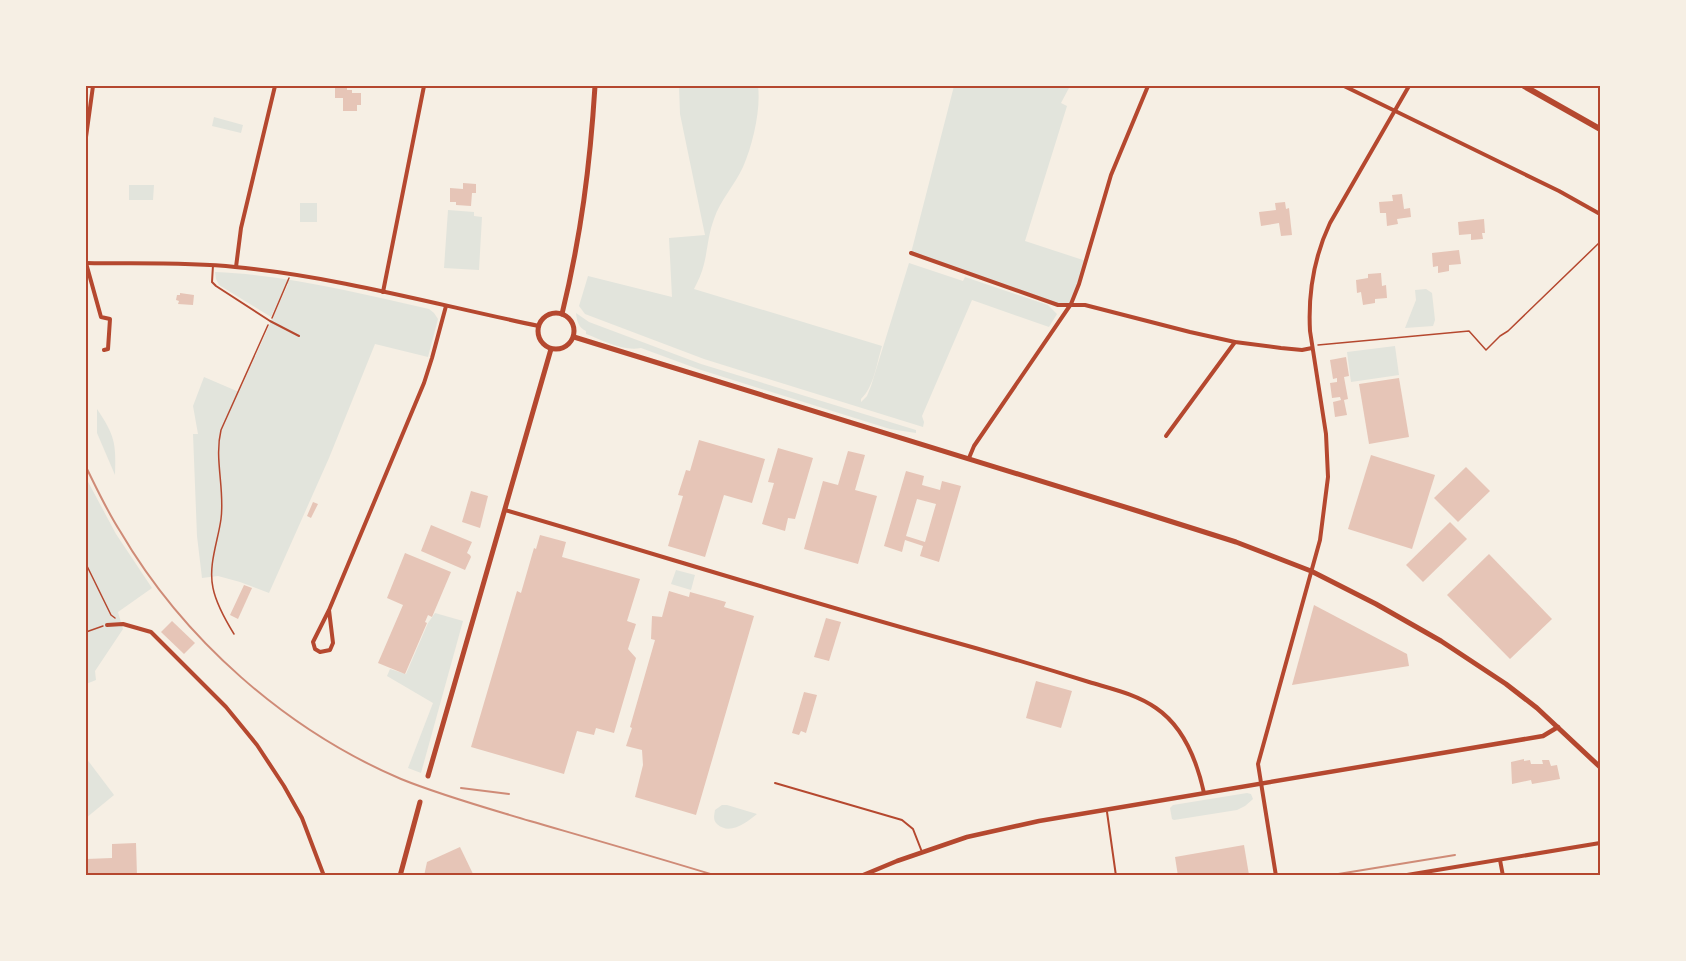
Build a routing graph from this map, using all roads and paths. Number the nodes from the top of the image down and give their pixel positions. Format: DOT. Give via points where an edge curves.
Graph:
graph roads {
  1 [pos="93,86"];
  2 [pos="275,86"];
  3 [pos="424,86"];
  4 [pos="595,86"];
  5 [pos="1148,86"];
  6 [pos="1344,86"];
  7 [pos="1409,86"];
  8 [pos="1524,86"];
  9 [pos="1394,110"];
  10 [pos="1600,129"];
  11 [pos="86,137"];
  12 [pos="1600,214"];
  13 [pos="1600,242"];
  14 [pos="86,243"];
  15 [pos="911,253"];
  16 [pos="86,263"];
  17 [pos="213,265"];
  18 [pos="236,267"];
  19 [pos="291,275"];
  20 [pos="383,292"];
  21 [pos="1071,304"];
  22 [pos="446,306"];
  23 [pos="562,314"];
  24 [pos="270,321"];
  25 [pos="539,326"];
  26 [pos="299,336"];
  27 [pos="574,337"];
  28 [pos="1235,342"];
  29 [pos="1312,348"];
  30 [pos="551,349"];
  31 [pos="104,350"];
  32 [pos="1166,436"];
  33 [pos="969,458"];
  34 [pos="505,510"];
  35 [pos="86,564"];
  36 [pos="1311,571"];
  37 [pos="328,610"];
  38 [pos="123,624"];
  39 [pos="107,625"];
  40 [pos="86,632"];
  41 [pos="234,634"];
  42 [pos="1558,727"];
  43 [pos="1600,767"];
  44 [pos="428,776"];
  45 [pos="774,783"];
  46 [pos="1262,783"];
  47 [pos="1204,793"];
  48 [pos="420,802"];
  49 [pos="1106,809"];
  50 [pos="1600,843"];
  51 [pos="922,852"];
  52 [pos="1500,860"];
  53 [pos="324,876"];
  54 [pos="400,876"];
  55 [pos="861,876"];
  56 [pos="1116,876"];
  57 [pos="1276,876"];
  58 [pos="1401,876"];
  59 [pos="1503,876"];
  1 -- 11 [label="street"];
  2 -- 18 [label="street" via="241,228"];
  3 -- 20 [label="street"];
  4 -- 23 [label="main road" via="583,214"];
  5 -- 21 [label="street" via="1111,175"];
  6 -- 9 [label="street"];
  7 -- 9 [label="street"];
  8 -- 10 [label="main road"];
  9 -- 12 [label="street"];
  9 -- 29 [label="street" via="1322,241 1311,293"];
  13 -- 29 [label="path" via="1486,350 1469,331"];
  14 -- 16 [label="street"];
  15 -- 21 [label="street" via="1058,305"];
  16 -- 17 [label="street"];
  16 -- 31 [label="street" via="101,317 110,320 108,349"];
  17 -- 18 [label="street"];
  17 -- 24 [label="lane" via="212,282 216,286"];
  18 -- 19 [label="street"];
  19 -- 20 [label="street"];
  19 -- 24 [label="path"];
  20 -- 22 [label="street"];
  21 -- 28 [label="street"];
  21 -- 33 [label="street"];
  22 -- 25 [label="street"];
  22 -- 37 [label="street" via="424,383"];
  23 -- 25 [label="main road" via="544,317"];
  23 -- 27 [label="main road" via="574,325"];
  24 -- 26 [label="lane"];
  24 -- 41 [label="path" via="221,430 218,445 221,517 212,577 217,600"];
  25 -- 30 [label="main road" via="539,337"];
  27 -- 30 [label="main road" via="562,349"];
  27 -- 33 [label="main road"];
  28 -- 29 [label="street"];
  28 -- 32 [label="street"];
  29 -- 36 [label="street" via="1326,434 1328,477 1320,540"];
  30 -- 34 [label="main road"];
  33 -- 36 [label="main road" via="1236,542"];
  34 -- 44 [label="main road"];
  34 -- 47 [label="street" via="1132,695 1175,724 1197,766"];
  35 -- 38 [label="path" via="111,615"];
  36 -- 42 [label="main road" via="1441,641 1506,684"];
  36 -- 46 [label="street" via="1258,764"];
  37 -- 37 [label="street" via="314,642 320,652 330,650 333,642"];
  38 -- 39 [label="street"];
  38 -- 53 [label="street" via="151,632 226,707 257,745 302,818"];
  39 -- 40 [label="path"];
  42 -- 43 [label="main road"];
  42 -- 46 [label="street" via="1543,736"];
  45 -- 51 [label="lane" via="902,820 913,829"];
  46 -- 47 [label="street"];
  46 -- 57 [label="street"];
  47 -- 49 [label="street"];
  48 -- 54 [label="main road"];
  49 -- 51 [label="street" via="1003,828"];
  49 -- 56 [label="lane"];
  50 -- 52 [label="street"];
  51 -- 55 [label="street"];
  52 -- 58 [label="street"];
  52 -- 59 [label="street"];
}
